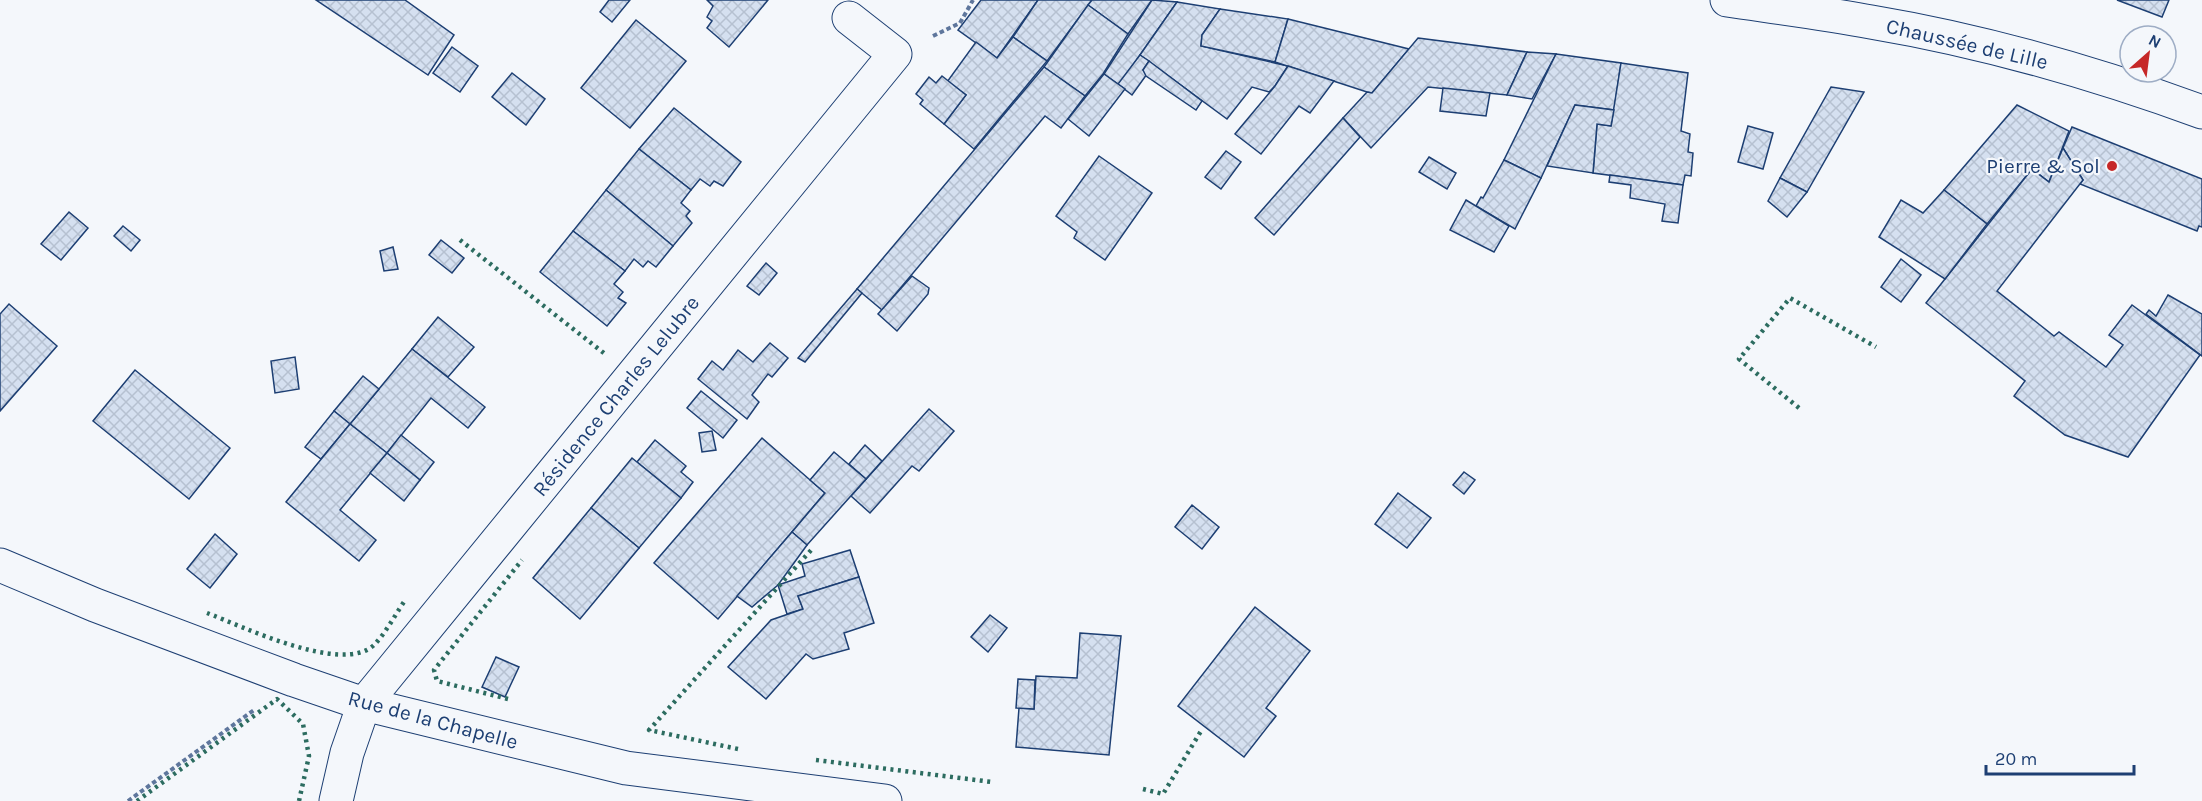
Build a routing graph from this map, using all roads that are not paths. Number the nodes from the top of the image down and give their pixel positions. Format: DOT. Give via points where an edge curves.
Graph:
graph roads {
  1 [pos="1727,0"];
  2 [pos="849,18"];
  3 [pos="2202,112"];
  4 [pos="0,564"];
  5 [pos="364,704"];
  6 [pos="336,801"];
  7 [pos="885,801"];
  1 -- 3 [label="street, Chaussée de Lille" via="1952,38 2047,61"];
  2 -- 5 [label="street, Résidence Charles Lelubre" via="896,54"];
  4 -- 5 [label="street, Rue de la Chapelle" via="95,605"];
  5 -- 6 [label="street, Résidence Charles Lelubre"];
  5 -- 7 [label="street, Rue de la Chapelle" via="626,768"];
}
